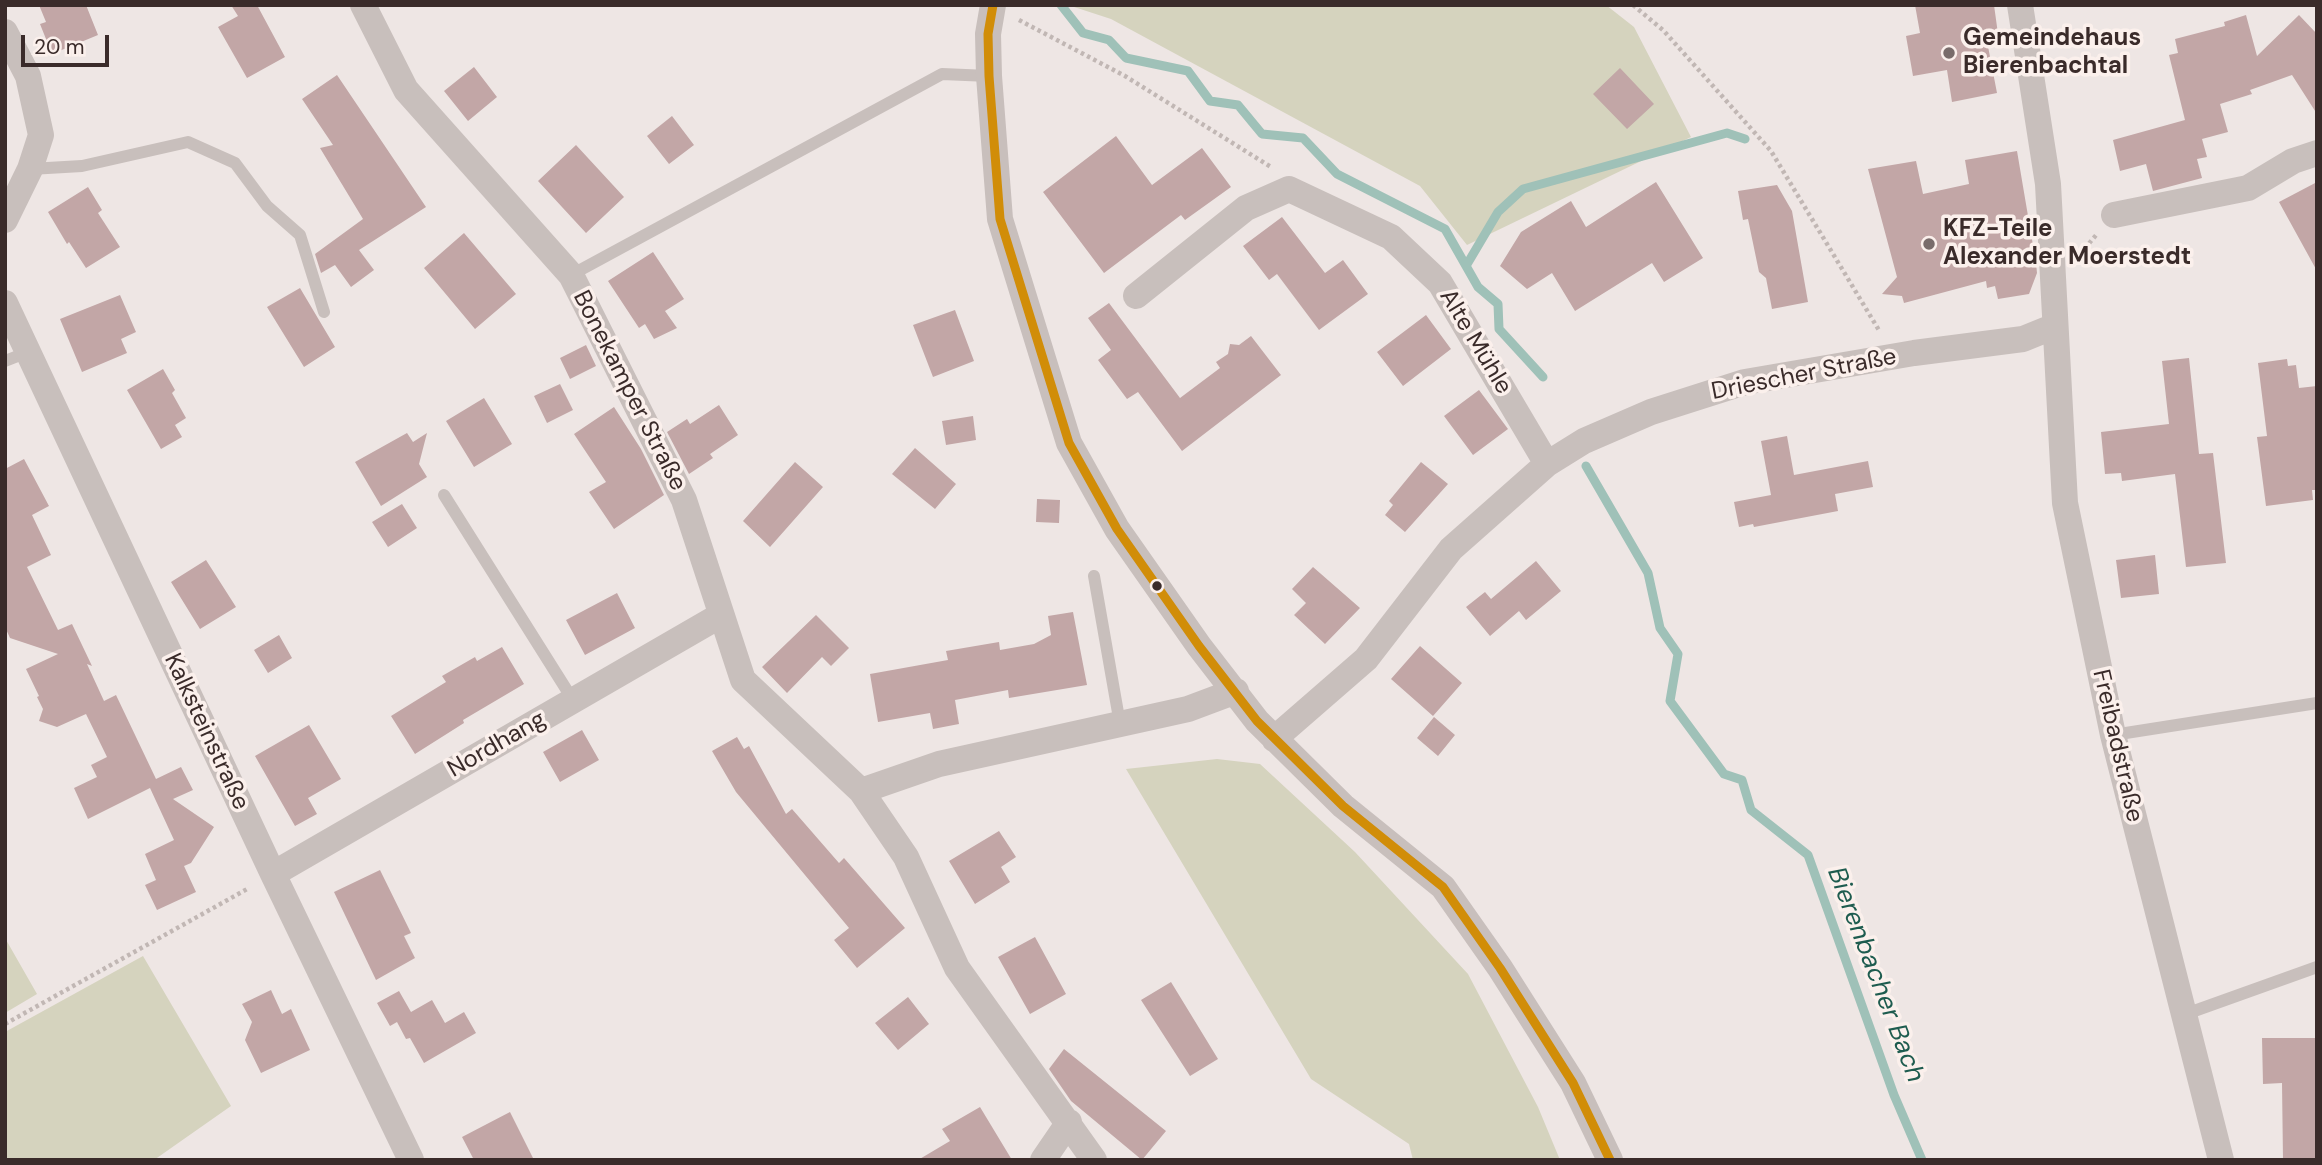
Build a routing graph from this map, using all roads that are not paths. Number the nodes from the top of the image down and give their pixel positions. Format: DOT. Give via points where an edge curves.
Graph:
graph roads {
  1 [pos="363,5"];
  2 [pos="2020,5"];
  3 [pos="992,9"];
  4 [pos="5,32"];
  5 [pos="989,76"];
  6 [pos="2317,153"];
  7 [pos="30,169"];
  8 [pos="2114,215"];
  9 [pos="5,220"];
  10 [pos="570,275"];
  11 [pos="1136,296"];
  12 [pos="5,303"];
  13 [pos="324,312"];
  14 [pos="2055,326"];
  15 [pos="17,357"];
  16 [pos="1547,464"];
  17 [pos="444,495"];
  18 [pos="1094,576"];
  19 [pos="721,615"];
  20 [pos="1236,691"];
  21 [pos="573,701"];
  22 [pos="2317,703"];
  23 [pos="1120,724"];
  24 [pos="2113,735"];
  25 [pos="1274,739"];
  26 [pos="861,790"];
  27 [pos="273,874"];
  28 [pos="2317,967"];
  29 [pos="2183,1015"];
  30 [pos="1069,1122"];
  31 [pos="411,1160"];
  32 [pos="1043,1160"];
  33 [pos="1094,1160"];
  34 [pos="1610,1160"];
  35 [pos="2221,1160"];
  1 -- 10 [label="street, Bonekamper Straße" via="406,90"];
  2 -- 14 [label="street" via="2048,184"];
  3 -- 5 [label="street"];
  4 -- 7 [label="street" via="28,76 41,135"];
  5 -- 10 [label="lane" via="942,74"];
  5 -- 20 [label="street" via="1000,219 1069,443 1117,529"];
  6 -- 8 [label="street" via="2293,161 2248,188"];
  7 -- 9 [label="street"];
  7 -- 13 [label="lane" via="82,166 188,142 235,163 267,206 299,235"];
  10 -- 19 [label="street, Bonekamper Straße" via="684,500"];
  11 -- 16 [label="street, Alte Mühle" via="1246,208 1289,189 1391,237 1440,282"];
  12 -- 15 [label="street, Kalksteinstraße"];
  14 -- 16 [label="street, Driescher Straße" via="2023,339 1745,382 1651,412 1584,441"];
  14 -- 24 [label="street, Freibadstraße" via="2065,503"];
  15 -- 27 [label="street, Kalksteinstraße"];
  16 -- 25 [label="street, Driescher Straße" via="1451,549 1366,659"];
  17 -- 21 [label="lane"];
  18 -- 23 [label="lane"];
  19 -- 21 [label="street, Nordhang"];
  19 -- 26 [label="street, Bonekamper Straße" via="743,680"];
  20 -- 23 [label="street" via="1188,709"];
  20 -- 25 [label="street"];
  21 -- 27 [label="street, Nordhang"];
  22 -- 24 [label="lane"];
  23 -- 26 [label="street" via="939,764"];
  24 -- 29 [label="street, Freibadstraße"];
  25 -- 34 [label="street" via="1343,806 1443,887 1573,1083"];
  26 -- 30 [label="street" via="906,857 957,968"];
  27 -- 31 [label="street, Kalksteinstraße"];
  28 -- 29 [label="lane"];
  29 -- 35 [label="street, Freibadstraße"];
  30 -- 32 [label="street"];
  30 -- 33 [label="street"];
}
